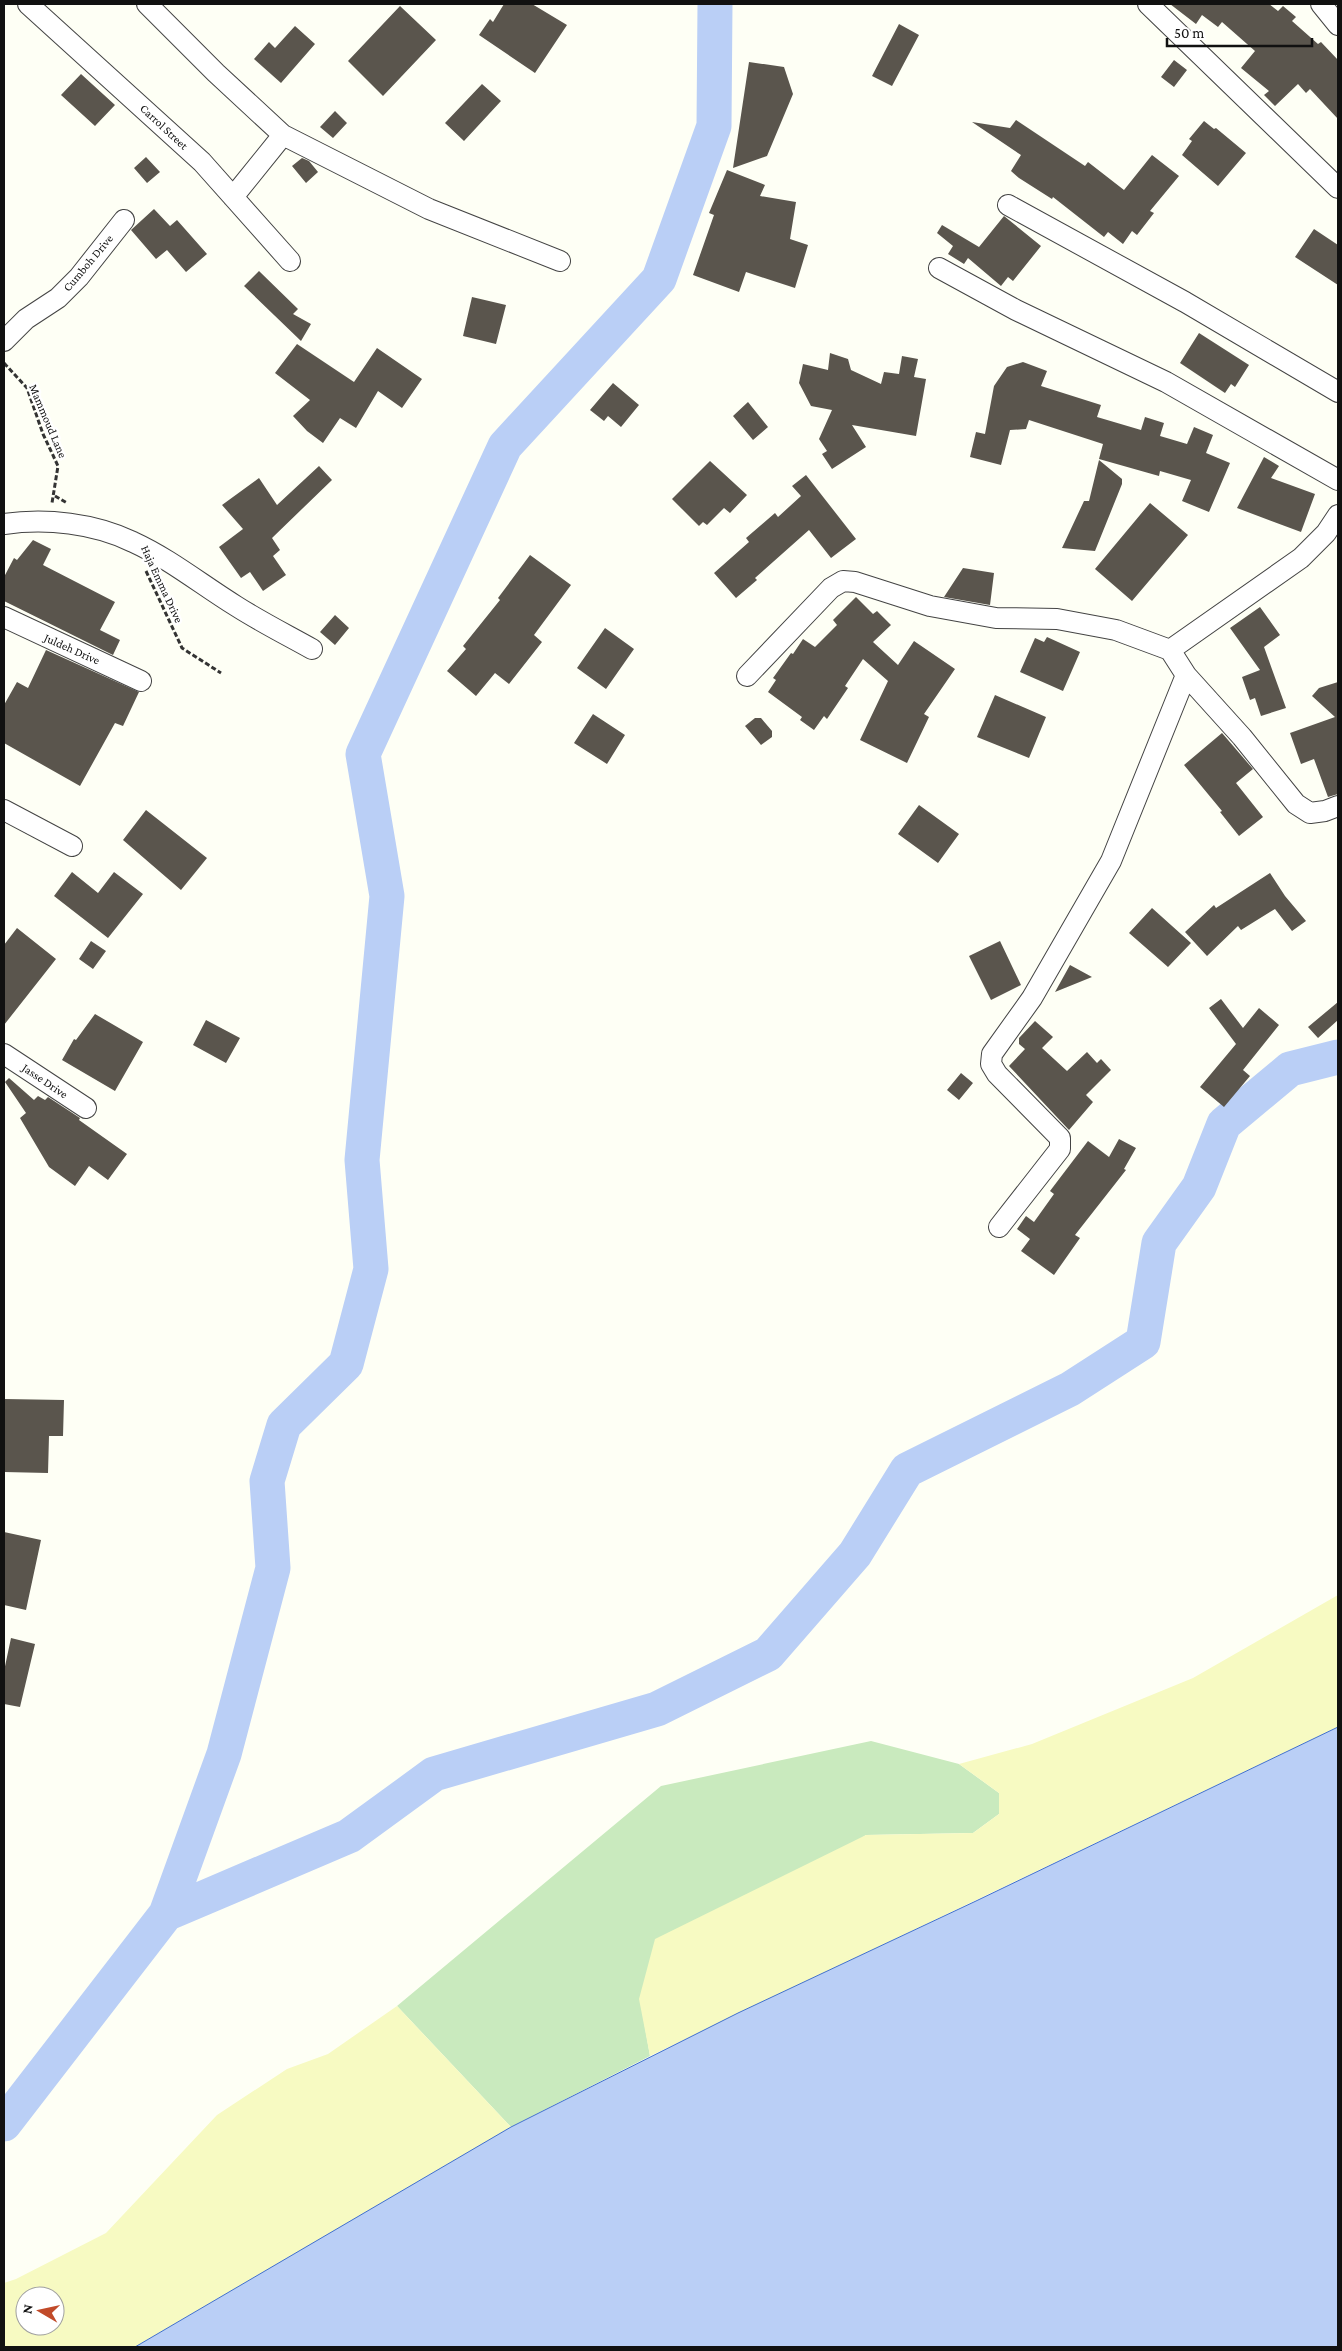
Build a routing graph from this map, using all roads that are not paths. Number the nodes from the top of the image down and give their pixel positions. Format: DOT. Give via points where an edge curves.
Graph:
graph roads {
  1 [pos="28,4"];
  2 [pos="147,4"];
  3 [pos="1148,4"];
  4 [pos="1321,4"];
  5 [pos="1338,25"];
  6 [pos="283,135"];
  7 [pos="1338,188"];
  8 [pos="233,197"];
  9 [pos="1008,205"];
  10 [pos="124,220"];
  11 [pos="290,261"];
  12 [pos="560,261"];
  13 [pos="939,268"];
  14 [pos="4,341"];
  15 [pos="1338,392"];
  16 [pos="1338,480"];
  17 [pos="1338,515"];
  18 [pos="4,524"];
  19 [pos="4,617"];
  20 [pos="312,649"];
  21 [pos="1170,650"];
  22 [pos="1186,675"];
  23 [pos="747,676"];
  24 [pos="141,681"];
  25 [pos="1338,806"];
  26 [pos="4,810"];
  27 [pos="72,846"];
  28 [pos="4,1054"];
  29 [pos="86,1108"];
  30 [pos="998,1227"];
  1 -- 8 [label="street, Carrol Street" via="202,162"];
  2 -- 6 [label="street"];
  3 -- 7 [label="street"];
  4 -- 5 [label="street"];
  6 -- 8 [label="street"];
  6 -- 12 [label="street" via="430,209"];
  8 -- 11 [label="street, Carrol Street"];
  9 -- 15 [label="street" via="1185,302"];
  10 -- 14 [label="street, Cumboh Drive" via="79,277"];
  13 -- 16 [label="street" via="1016,310 1166,382"];
  17 -- 21 [label="street" via="1326,533 1301,558"];
  18 -- 20 [label="street" via="45,521 91,528 133,542"];
  19 -- 24 [label="street, Juldeh Drive"];
  21 -- 22 [label="street"];
  21 -- 23 [label="street" via="1108,628 1057,620 996,618 930,606 843,581 831,588"];
  22 -- 25 [label="street" via="1296,804 1310,813"];
  22 -- 30 [label="street" via="1111,861 1032,998 992,1054 991,1064 997,1074 1060,1138 1060,1149"];
  26 -- 27 [label="street"];
  28 -- 29 [label="street, Jasse Drive"];
}
